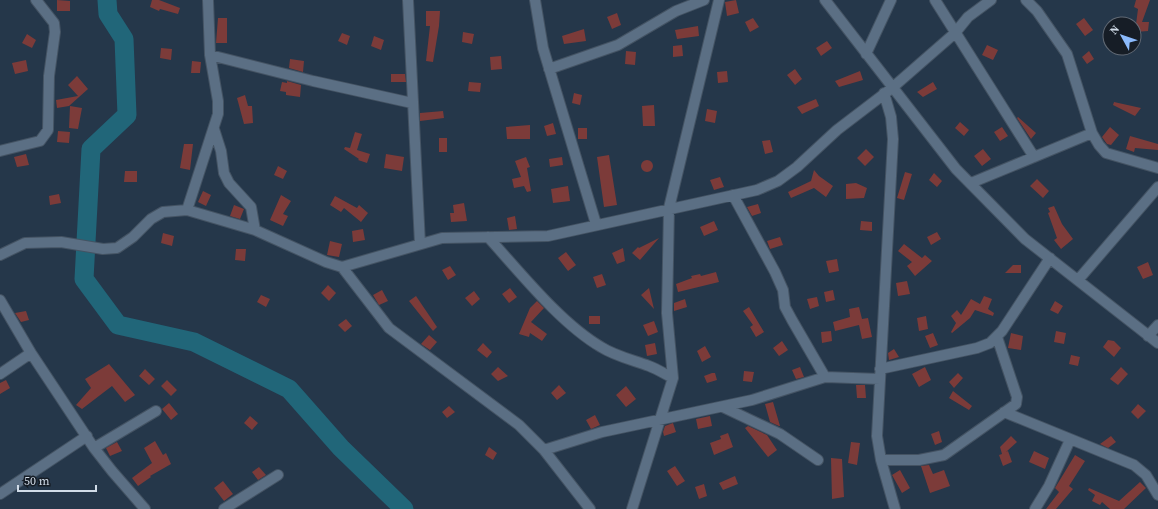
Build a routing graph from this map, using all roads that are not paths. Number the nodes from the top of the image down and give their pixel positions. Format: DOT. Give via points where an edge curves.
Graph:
graph roads {
  1 [pos="36,0"];
  2 [pos="208,0"];
  3 [pos="408,0"];
  4 [pos="535,0"];
  5 [pos="704,0"];
  6 [pos="719,0"];
  7 [pos="825,0"];
  8 [pos="891,0"];
  9 [pos="935,0"];
  10 [pos="991,0"];
  11 [pos="1026,0"];
  12 [pos="955,33"];
  13 [pos="866,54"];
  14 [pos="210,55"];
  15 [pos="549,69"];
  16 [pos="888,90"];
  17 [pos="412,103"];
  18 [pos="214,129"];
  19 [pos="1092,133"];
  20 [pos="0,152"];
  21 [pos="1034,157"];
  22 [pos="1158,168"];
  23 [pos="970,183"];
  24 [pos="1158,187"];
  25 [pos="733,195"];
  26 [pos="669,208"];
  27 [pos="187,210"];
  28 [pos="596,224"];
  29 [pos="255,230"];
  30 [pos="488,237"];
  31 [pos="420,244"];
  32 [pos="0,255"];
  33 [pos="1050,258"];
  34 [pos="342,267"];
  35 [pos="1078,280"];
  36 [pos="0,300"];
  37 [pos="1158,325"];
  38 [pos="1148,336"];
  39 [pos="997,337"];
  40 [pos="1158,343"];
  41 [pos="31,353"];
  42 [pos="0,374"];
  43 [pos="880,374"];
  44 [pos="825,377"];
  45 [pos="673,378"];
  46 [pos="723,407"];
  47 [pos="156,411"];
  48 [pos="1004,412"];
  49 [pos="660,419"];
  50 [pos="87,436"];
  51 [pos="1070,440"];
  52 [pos="94,448"];
  53 [pos="544,450"];
  54 [pos="818,460"];
  55 [pos="881,460"];
  56 [pos="278,475"];
  57 [pos="0,494"];
  58 [pos="1158,496"];
  59 [pos="145,509"];
  60 [pos="224,509"];
  61 [pos="590,509"];
  62 [pos="632,509"];
  63 [pos="895,509"];
  64 [pos="1035,509"];
  1 -- 20 [label="street" via="54,23 55,32 48,94 48,130 40,141"];
  2 -- 14 [label="street"];
  3 -- 17 [label="street"];
  4 -- 15 [label="street"];
  5 -- 15 [label="street" via="676,11 618,45"];
  6 -- 26 [label="street"];
  7 -- 13 [label="street"];
  8 -- 13 [label="street"];
  9 -- 12 [label="street"];
  10 -- 12 [label="street" via="968,17"];
  11 -- 19 [label="street" via="1037,11 1067,54"];
  12 -- 16 [label="street"];
  12 -- 21 [label="street"];
  13 -- 16 [label="street"];
  14 -- 17 [label="street"];
  14 -- 18 [label="street" via="218,101"];
  15 -- 28 [label="street"];
  16 -- 23 [label="street"];
  16 -- 25 [label="street" via="778,181 757,190"];
  16 -- 43 [label="street" via="893,139"];
  17 -- 31 [label="street"];
  18 -- 27 [label="street"];
  18 -- 29 [label="street" via="224,173 229,183 251,207"];
  19 -- 21 [label="street"];
  19 -- 22 [label="street" via="1106,154"];
  21 -- 23 [label="street"];
  23 -- 33 [label="street" via="1025,239"];
  24 -- 35 [label="street"];
  25 -- 26 [label="street"];
  25 -- 44 [label="street" via="775,272 792,320"];
  26 -- 28 [label="street"];
  26 -- 45 [label="street" via="667,313"];
  27 -- 29 [label="street"];
  27 -- 32 [label="street" via="163,212 117,248 104,249 61,242 25,243"];
  28 -- 30 [label="street" via="548,236"];
  29 -- 34 [label="street"];
  30 -- 31 [label="street" via="442,238"];
  30 -- 45 [label="street" via="575,329 601,348"];
  31 -- 34 [label="street"];
  33 -- 35 [label="street"];
  33 -- 39 [label="street"];
  34 -- 53 [label="street" via="388,328 519,425"];
  35 -- 38 [label="street"];
  36 -- 41 [label="street"];
  37 -- 38 [label="street"];
  38 -- 40 [label="street"];
  39 -- 43 [label="street" via="977,348"];
  39 -- 48 [label="street" via="1018,401"];
  41 -- 42 [label="street"];
  41 -- 50 [label="street"];
  43 -- 44 [label="street"];
  43 -- 55 [label="street" via="877,436"];
  44 -- 46 [label="street"];
  45 -- 49 [label="street"];
  46 -- 49 [label="street"];
  46 -- 54 [label="street" via="780,434"];
  47 -- 52 [label="street"];
  48 -- 51 [label="street"];
  48 -- 55 [label="street" via="944,455 918,460"];
  49 -- 53 [label="street" via="602,432"];
  49 -- 62 [label="street"];
  50 -- 52 [label="street"];
  50 -- 57 [label="street"];
  51 -- 58 [label="street" via="1134,465 1146,475"];
  51 -- 64 [label="street" via="1049,486"];
  52 -- 59 [label="street"];
  53 -- 61 [label="street"];
  55 -- 63 [label="street"];
  56 -- 60 [label="street"];
}
